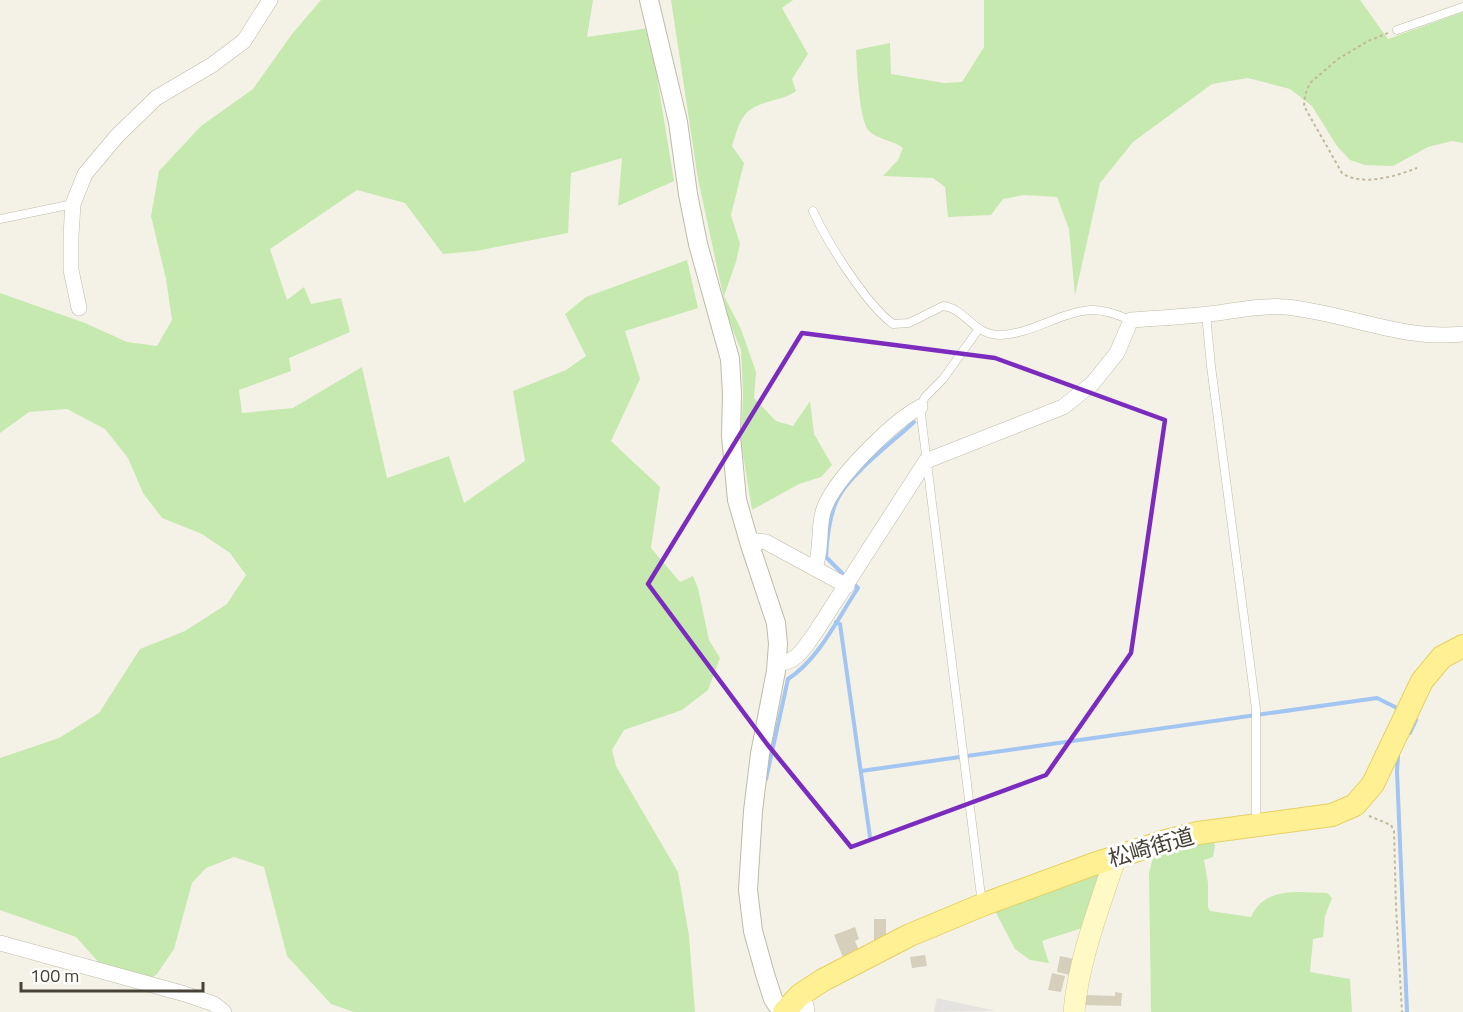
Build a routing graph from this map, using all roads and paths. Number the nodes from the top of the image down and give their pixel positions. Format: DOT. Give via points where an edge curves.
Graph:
graph roads {
  1 [pos="270,0"];
  2 [pos="649,0"];
  3 [pos="1463,7"];
  4 [pos="1397,30"];
  5 [pos="1417,168"];
  6 [pos="73,204"];
  7 [pos="813,210"];
  8 [pos="0,219"];
  9 [pos="79,308"];
  10 [pos="1206,314"];
  11 [pos="1131,320"];
  12 [pos="978,330"];
  13 [pos="1463,334"];
  14 [pos="920,407"];
  15 [pos="926,461"];
  16 [pos="750,545"];
  17 [pos="815,567"];
  18 [pos="847,586"];
  19 [pos="1463,646"];
  20 [pos="776,664"];
  21 [pos="1355,805"];
  22 [pos="1256,826"];
  23 [pos="1116,856"];
  24 [pos="982,905"];
  25 [pos="0,943"];
  26 [pos="794,1007"];
  27 [pos="224,1012"];
  28 [pos="1074,1012"];
  29 [pos="1402,1012"];
  1 -- 6 [label="street" via="244,41 156,98 117,136 85,174"];
  2 -- 16 [label="street" via="678,122 698,243 730,359 737,500"];
  3 -- 4 [label="lane"];
  4 -- 5 [label="path" via="1338,59 1310,83 1304,106 1348,178 1373,178"];
  6 -- 8 [label="lane"];
  6 -- 9 [label="street" via="71,270"];
  7 -- 12 [label="lane" via="846,267 893,324 909,323 943,306 955,309"];
  10 -- 11 [label="street"];
  10 -- 13 [label="street" via="1284,307 1411,333"];
  10 -- 22 [label="lane" via="1256,709"];
  11 -- 12 [label="lane" via="1092,310 1023,332 998,335"];
  11 -- 15 [label="street" via="1117,353 1092,384 1063,407"];
  12 -- 14 [label="lane"];
  14 -- 15 [label="lane"];
  14 -- 17 [label="street" via="884,434 828,499 820,524"];
  15 -- 18 [label="street"];
  15 -- 24 [label="lane"];
  16 -- 17 [label="street" via="766,542"];
  16 -- 20 [label="street" via="776,624"];
  17 -- 18 [label="street"];
  18 -- 20 [label="street" via="795,659"];
  19 -- 21 [label="main road, 松崎街道" via="1442,657 1422,681 1373,784"];
  20 -- 26 [label="street" via="758,765 748,890 753,931 773,999 777,1005"];
  21 -- 22 [label="main road, 松崎街道" via="1332,815"];
  21 -- 29 [label="path" via="1362,813 1391,825 1394,831"];
  22 -- 23 [label="main road, 松崎街道" via="1198,833"];
  23 -- 24 [label="main road, 松崎街道"];
  23 -- 28 [label="main road" via="1098,908"];
  24 -- 26 [label="main road, 松崎街道" via="910,935 823,980"];
  25 -- 27 [label="street" via="185,994 214,1004"];
}
